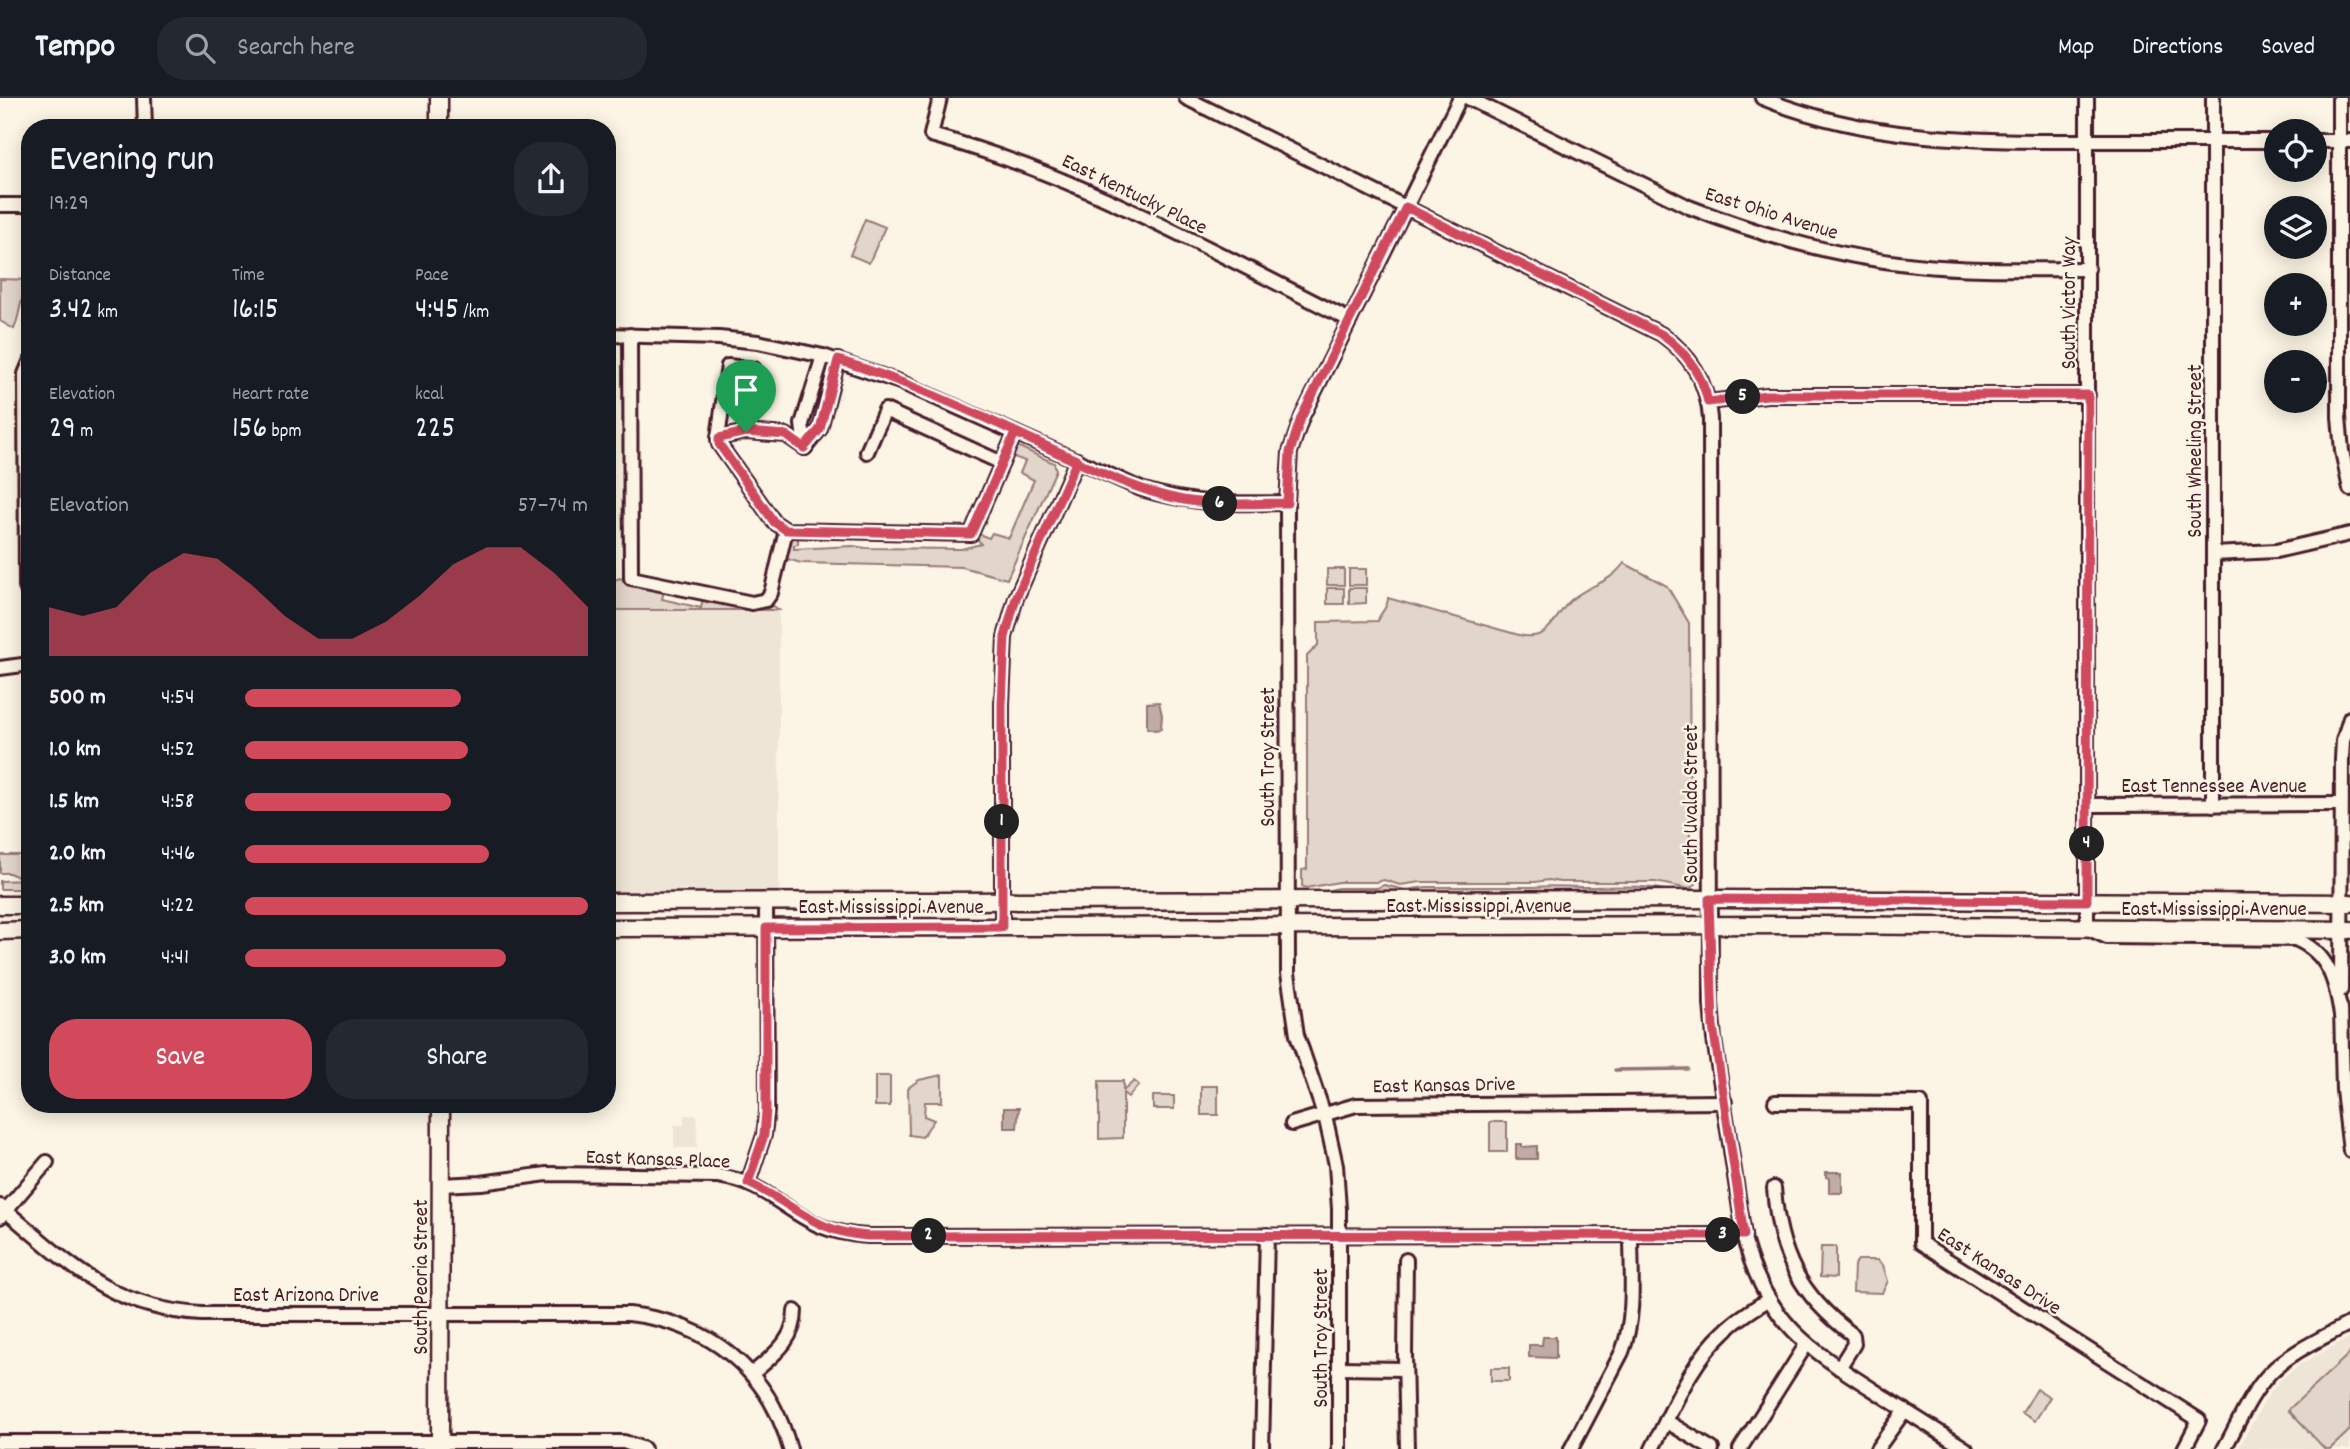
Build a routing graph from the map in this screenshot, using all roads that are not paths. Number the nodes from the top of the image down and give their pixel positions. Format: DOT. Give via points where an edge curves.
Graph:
graph roads {
  1 [pos="144,98"];
  2 [pos="439,98"];
  3 [pos="940,98"];
  4 [pos="1186,98"];
  5 [pos="1460,98"];
  6 [pos="1468,98"];
  7 [pos="1762,98"];
  8 [pos="2087,98"];
  9 [pos="2213,98"];
  10 [pos="2339,98"];
  11 [pos="145,119"];
  12 [pos="439,119"];
  13 [pos="2087,141"];
  14 [pos="2213,141"];
  15 [pos="2264,141"];
  16 [pos="2344,141"];
  17 [pos="0,205"];
  18 [pos="21,205"];
  19 [pos="1406,207"];
  20 [pos="2088,269"];
  21 [pos="1350,320"];
  22 [pos="616,335"];
  23 [pos="630,335"];
  24 [pos="823,356"];
  25 [pos="838,360"];
  26 [pos="2088,395"];
  27 [pos="1708,402"];
  28 [pos="746,432"];
  29 [pos="1015,433"];
  30 [pos="719,438"];
  31 [pos="804,448"];
  32 [pos="867,452"];
  33 [pos="1077,460"];
  34 [pos="1002,463"];
  35 [pos="2350,489"];
  36 [pos="1287,503"];
  37 [pos="786,530"];
  38 [pos="2350,534"];
  39 [pos="2213,554"];
  40 [pos="21,665"];
  41 [pos="0,668"];
  42 [pos="2350,718"];
  43 [pos="2341,804"];
  44 [pos="2088,805"];
  45 [pos="2213,805"];
  46 [pos="1709,899"];
  47 [pos="1002,900"];
  48 [pos="1286,900"];
  49 [pos="766,901"];
  50 [pos="2087,901"];
  51 [pos="616,902"];
  52 [pos="2345,903"];
  53 [pos="0,905"];
  54 [pos="21,905"];
  55 [pos="1709,925"];
  56 [pos="1286,926"];
  57 [pos="1002,927"];
  58 [pos="616,928"];
  59 [pos="766,928"];
  60 [pos="2087,928"];
  61 [pos="21,930"];
  62 [pos="2346,930"];
  63 [pos="0,931"];
  64 [pos="2341,1015"];
  65 [pos="2350,1062"];
  66 [pos="2343,1090"];
  67 [pos="1725,1102"];
  68 [pos="1775,1102"];
  69 [pos="441,1113"];
  70 [pos="1324,1113"];
  71 [pos="1292,1124"];
  72 [pos="2350,1151"];
  73 [pos="47,1162"];
  74 [pos="748,1183"];
  75 [pos="441,1185"];
  76 [pos="1774,1188"];
  77 [pos="2,1212"];
  78 [pos="1266,1235"];
  79 [pos="1339,1235"];
  80 [pos="1631,1235"];
  81 [pos="1744,1235"];
  82 [pos="1406,1260"];
  83 [pos="1768,1300"];
  84 [pos="795,1311"];
  85 [pos="441,1313"];
  86 [pos="2350,1324"];
  87 [pos="1806,1345"];
  88 [pos="1339,1368"];
  89 [pos="1839,1368"];
  90 [pos="1405,1369"];
  91 [pos="752,1374"];
  92 [pos="1905,1410"];
  93 [pos="1667,1421"];
  94 [pos="0,1442"];
  95 [pos="440,1445"];
  96 [pos="644,1449"];
  97 [pos="790,1449"];
  98 [pos="1262,1449"];
  99 [pos="1339,1449"];
  100 [pos="1407,1449"];
  101 [pos="1571,1449"];
  102 [pos="1652,1449"];
  103 [pos="1712,1449"];
  104 [pos="1740,1449"];
  105 [pos="1877,1449"];
  106 [pos="1966,1449"];
  107 [pos="2184,1449"];
  108 [pos="2224,1449"];
  1 -- 11 [label="street"];
  2 -- 12 [label="main road"];
  3 -- 21 [label="street, East Kentucky Place" via="931,135 1060,177"];
  4 -- 19 [label="street, South Uvalda Street"];
  5 -- 19 [label="street, South Troy Street"];
  6 -- 20 [label="street, East Ohio Avenue" via="1689,206 1801,245 1919,266"];
  7 -- 13 [label="street" via="1833,121 1898,134 1964,140"];
  8 -- 13 [label="street, South Victor Way"];
  9 -- 14 [label="street, South Wheeling Street"];
  10 -- 16 [label="street"];
  13 -- 14 [label="street"];
  13 -- 20 [label="street, South Victor Way"];
  14 -- 15 [label="street"];
  14 -- 39 [label="street, South Wheeling Street"];
  16 -- 35 [label="street" via="2339,417"];
  17 -- 18 [label="street"];
  19 -- 21 [label="street, South Troy Street"];
  19 -- 27 [label="street, South Uvalda Street" via="1661,334 1694,365"];
  20 -- 26 [label="street, South Victor Way"];
  21 -- 36 [label="street, South Troy Street" via="1297,430 1288,464"];
  22 -- 23 [label="street"];
  23 -- 24 [label="street" via="758,342"];
  23 -- 37 [label="street" via="631,578 752,603 766,600"];
  24 -- 25 [label="street"];
  24 -- 31 [label="street" via="803,424"];
  25 -- 29 [label="street"];
  25 -- 31 [label="street" via="820,429"];
  26 -- 27 [label="street" via="1767,395"];
  26 -- 44 [label="street, South Victor Way"];
  27 -- 46 [label="street, South Uvalda Street"];
  28 -- 30 [label="street"];
  28 -- 30 [label="street" via="754,369 728,366"];
  28 -- 31 [label="street" via="786,435"];
  29 -- 33 [label="street"];
  29 -- 34 [label="street"];
  30 -- 37 [label="street" via="774,522"];
  32 -- 34 [label="street" via="885,410"];
  33 -- 36 [label="street" via="1141,489 1188,501"];
  33 -- 47 [label="street" via="1016,598 1005,637"];
  34 -- 37 [label="street" via="971,534"];
  36 -- 48 [label="street, South Troy Street"];
  38 -- 39 [label="street" via="2276,551"];
  39 -- 45 [label="street, South Wheeling Street"];
  40 -- 41 [label="street"];
  42 -- 43 [label="street" via="2343,741"];
  43 -- 45 [label="street, East Tennessee Avenue"];
  43 -- 52 [label="street"];
  44 -- 45 [label="street, East Tennessee Avenue"];
  44 -- 50 [label="street, South Victor Way"];
  46 -- 48 [label="main road, East Mississippi Avenue"];
  46 -- 50 [label="main road, East Mississippi Avenue"];
  46 -- 55 [label="street, South Uvalda Street"];
  47 -- 48 [label="main road, East Mississippi Avenue"];
  47 -- 49 [label="main road, East Mississippi Avenue"];
  47 -- 57 [label="street"];
  48 -- 56 [label="street, South Troy Street"];
  49 -- 51 [label="main road, East Mississippi Avenue"];
  49 -- 59 [label="street"];
  50 -- 52 [label="main road, East Mississippi Avenue"];
  50 -- 60 [label="street, South Victor Way"];
  52 -- 62 [label="street"];
  53 -- 54 [label="main road"];
  55 -- 56 [label="main road, East Mississippi Avenue"];
  55 -- 60 [label="main road, East Mississippi Avenue"];
  55 -- 67 [label="street, South Uvalda Street" via="1713,1026"];
  56 -- 57 [label="main road, East Mississippi Avenue"];
  56 -- 70 [label="street, South Troy Street" via="1293,1017"];
  57 -- 59 [label="main road, East Mississippi Avenue"];
  58 -- 59 [label="main road, East Mississippi Avenue"];
  59 -- 74 [label="street" via="766,1111 764,1135"];
  60 -- 62 [label="main road, East Mississippi Avenue"];
  60 -- 64 [label="street" via="2107,937 2295,939 2314,949 2328,965 2337,985"];
  61 -- 63 [label="main road"];
  62 -- 64 [label="street"];
  64 -- 66 [label="street"];
  65 -- 66 [label="street"];
  66 -- 72 [label="street"];
  67 -- 70 [label="street, East Kansas Drive" via="1356,1105"];
  67 -- 81 [label="street, South Uvalda Street"];
  68 -- 107 [label="street, East Kansas Drive" via="1921,1103 1921,1243 2199,1420"];
  69 -- 75 [label="main road, South Peoria Street"];
  70 -- 71 [label="street, East Kansas Drive"];
  70 -- 79 [label="street, South Troy Street" via="1336,1165"];
  73 -- 77 [label="street"];
  74 -- 75 [label="street, East Kansas Place" via="705,1175 547,1174"];
  74 -- 78 [label="street, East Kansas Place" via="820,1225 856,1235"];
  75 -- 85 [label="main road, South Peoria Street"];
  76 -- 89 [label="street" via="1780,1233 1792,1267 1812,1299 1853,1335 1854,1344"];
  77 -- 85 [label="street, East Arizona Drive" via="102,1287 159,1309 202,1314"];
  78 -- 79 [label="street, East Kansas Place"];
  78 -- 98 [label="street"];
  79 -- 80 [label="street, East Kansas Place"];
  79 -- 88 [label="street, South Troy Street"];
  80 -- 81 [label="street, East Kansas Place"];
  80 -- 101 [label="street" via="1627,1337"];
  81 -- 83 [label="street, South Uvalda Street"];
  82 -- 90 [label="street"];
  83 -- 87 [label="street, South Uvalda Street"];
  83 -- 93 [label="street" via="1734,1322 1709,1347"];
  84 -- 91 [label="street" via="789,1337"];
  85 -- 91 [label="street, East Arizona Drive" via="647,1316 700,1334"];
  85 -- 95 [label="main road, South Peoria Street"];
  86 -- 108 [label="street" via="2270,1373"];
  87 -- 89 [label="street, South Uvalda Street"];
  87 -- 104 [label="street"];
  88 -- 90 [label="street"];
  88 -- 99 [label="street, South Troy Street"];
  89 -- 92 [label="street, South Uvalda Street"];
  90 -- 100 [label="street"];
  91 -- 97 [label="street, East Arizona Drive" via="772,1403"];
  92 -- 105 [label="street"];
  92 -- 106 [label="street, South Uvalda Street"];
  93 -- 102 [label="street"];
  93 -- 103 [label="street"];
  94 -- 95 [label="street"];
  95 -- 96 [label="street" via="624,1442"];
}
